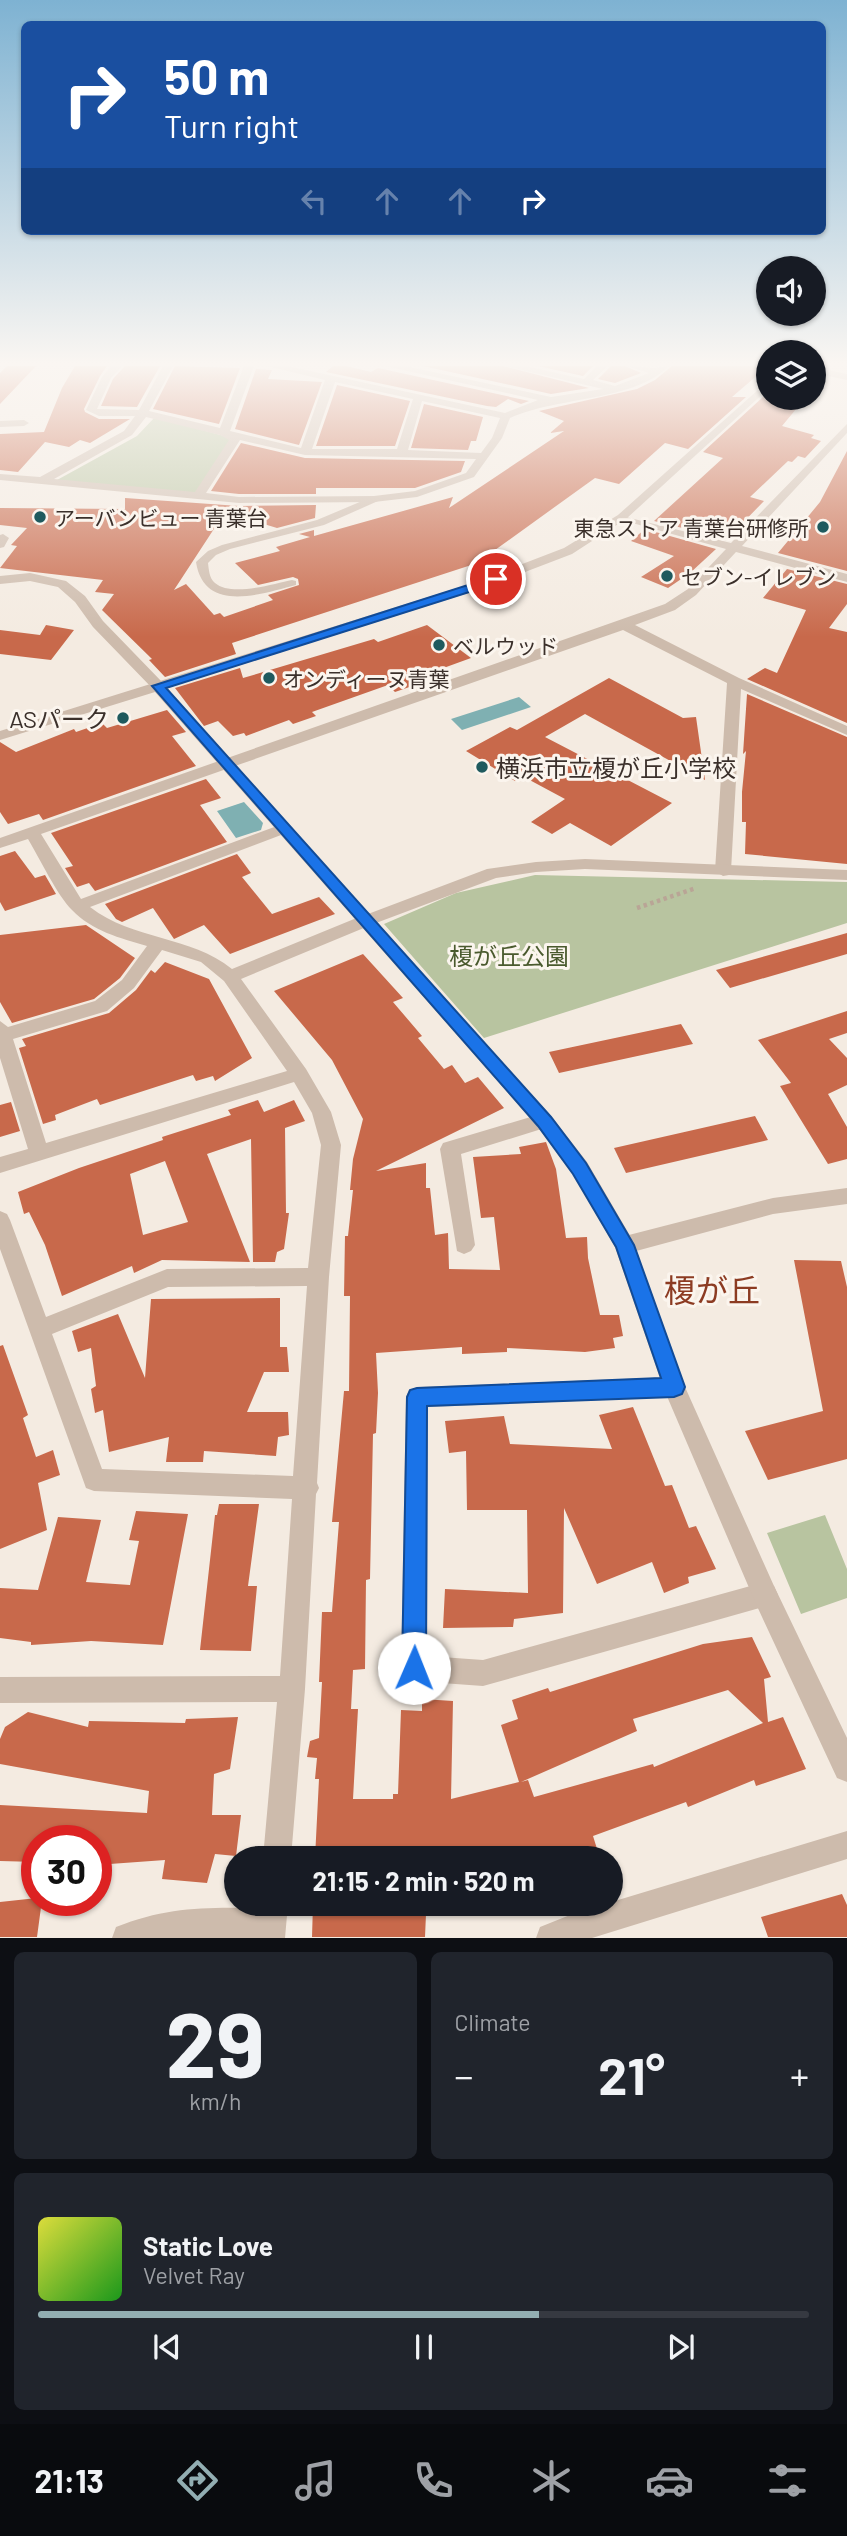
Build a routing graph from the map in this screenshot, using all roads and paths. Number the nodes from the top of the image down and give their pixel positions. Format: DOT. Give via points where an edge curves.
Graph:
graph roads {
  1 [pos="86,456"];
  2 [pos="224,456"];
  3 [pos="484,456"];
  4 [pos="688,456"];
  5 [pos="820,456"];
  6 [pos="0,477"];
  7 [pos="42,481"];
  8 [pos="198,497"];
  9 [pos="374,499"];
  10 [pos="622,517"];
  11 [pos="736,549"];
  12 [pos="847,578"];
  13 [pos="0,580"];
  14 [pos="292,583"];
  15 [pos="624,625"];
  16 [pos="734,681"];
  17 [pos="158,686"];
  18 [pos="847,731"];
  19 [pos="0,736"];
  20 [pos="226,764"];
  21 [pos="283,829"];
  22 [pos="32,832"];
  23 [pos="0,843"];
  24 [pos="723,871"];
  25 [pos="847,875"];
  26 [pos="663,899"];
  27 [pos="77,906"];
  28 [pos="637,908"];
  29 [pos="365,922"];
  30 [pos="158,943"];
  31 [pos="230,978"];
  32 [pos="1,1033"];
  33 [pos="299,1074"];
  34 [pos="544,1121"];
  35 [pos="39,1153"];
  36 [pos="0,1165"];
  37 [pos="847,1196"];
  38 [pos="0,1220"];
  39 [pos="464,1245"];
  40 [pos="625,1245"];
  41 [pos="318,1277"];
  42 [pos="41,1329"];
  43 [pos="674,1387"];
  44 [pos="307,1488"];
  45 [pos="765,1595"];
  46 [pos="292,1689"];
  47 [pos="0,1690"];
  48 [pos="847,1768"];
  49 [pos="847,1845"];
  50 [pos="278,1846"];
  51 [pos="271,1922"];
  52 [pos="127,1937"];
  53 [pos="551,1937"];
  1 -- 7 [label="street"];
  2 -- 8 [label="street"];
  3 -- 9 [label="street" via="470,475 446,486"];
  4 -- 10 [label="street"];
  5 -- 11 [label="street"];
  6 -- 7 [label="street"];
  7 -- 8 [label="street"];
  8 -- 9 [label="street"];
  9 -- 14 [label="lane" via="325,520 226,547 202,562 208,584 222,592 248,593"];
  10 -- 11 [label="street"];
  10 -- 17 [label="street" via="568,551 516,573"];
  11 -- 12 [label="street"];
  11 -- 15 [label="street" via="692,593"];
  13 -- 17 [label="street" via="30,577 62,584"];
  15 -- 16 [label="street"];
  15 -- 20 [label="street"];
  16 -- 18 [label="street"];
  16 -- 24 [label="street"];
  17 -- 19 [label="street"];
  17 -- 20 [label="street"];
  20 -- 21 [label="street"];
  20 -- 22 [label="street"];
  21 -- 27 [label="street"];
  21 -- 29 [label="street"];
  22 -- 23 [label="street"];
  22 -- 27 [label="street"];
  24 -- 25 [label="street"];
  24 -- 29 [label="street" via="585,864 493,873"];
  26 -- 28 [label="path"];
  27 -- 30 [label="street" via="113,930"];
  29 -- 31 [label="street"];
  29 -- 34 [label="street"];
  30 -- 31 [label="street" via="207,958"];
  30 -- 32 [label="street" via="128,984 101,1006"];
  31 -- 33 [label="street"];
  32 -- 35 [label="street"];
  33 -- 35 [label="street"];
  33 -- 41 [label="street" via="321,1112 331,1145"];
  34 -- 39 [label="street" via="450,1149"];
  34 -- 40 [label="street" via="580,1168"];
  35 -- 36 [label="street"];
  37 -- 40 [label="street" via="773,1206"];
  38 -- 42 [label="street"];
  40 -- 43 [label="street"];
  41 -- 42 [label="street" via="167,1278"];
  41 -- 44 [label="street"];
  42 -- 44 [label="street" via="94,1480"];
  43 -- 45 [label="street"];
  43 -- 45 [label="street" via="417,1397 414,1668 483,1673"];
  44 -- 46 [label="street"];
  45 -- 48 [label="street"];
  46 -- 47 [label="street"];
  46 -- 50 [label="street"];
  49 -- 53 [label="street"];
  51 -- 52 [label="street" via="201,1922 146,1928"];
}
